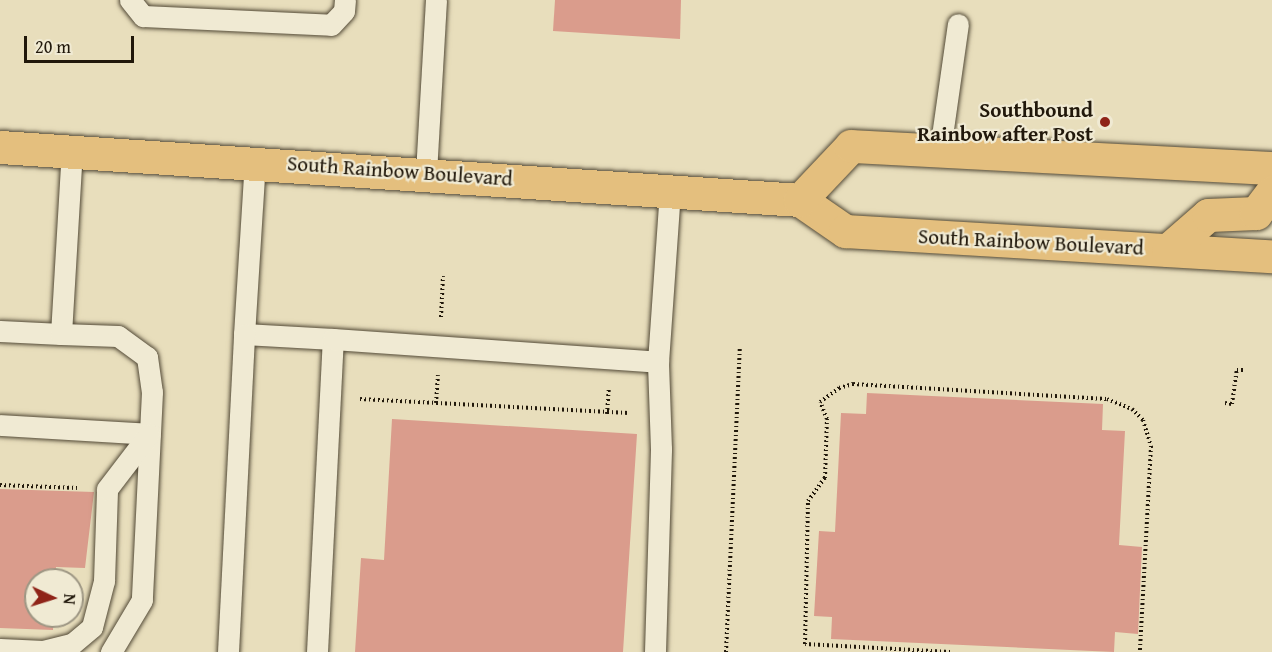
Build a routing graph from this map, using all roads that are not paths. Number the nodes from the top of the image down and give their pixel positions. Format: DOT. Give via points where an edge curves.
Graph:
graph roads {
  1 [pos="130,0"];
  2 [pos="345,0"];
  3 [pos="436,0"];
  4 [pos="958,24"];
  5 [pos="0,147"];
  6 [pos="940,150"];
  7 [pos="72,151"];
  8 [pos="255,160"];
  9 [pos="1272,168"];
  10 [pos="426,173"];
  11 [pos="669,191"];
  12 [pos="1272,192"];
  13 [pos="800,200"];
  14 [pos="1168,250"];
  15 [pos="1272,256"];
  16 [pos="0,331"];
  17 [pos="61,334"];
  18 [pos="244,334"];
  19 [pos="333,339"];
  20 [pos="658,362"];
  21 [pos="0,426"];
  22 [pos="150,434"];
  23 [pos="0,649"];
  24 [pos="111,652"];
  25 [pos="228,652"];
  26 [pos="317,652"];
  27 [pos="655,652"];
  1 -- 2 [label="lane" via="143,16 331,25 344,11"];
  3 -- 10 [label="lane"];
  4 -- 6 [label="lane"];
  5 -- 7 [label="main road, South Rainbow Boulevard"];
  6 -- 9 [label="main road"];
  6 -- 13 [label="main road" via="851,146"];
  7 -- 8 [label="main road, South Rainbow Boulevard"];
  7 -- 17 [label="lane"];
  8 -- 10 [label="main road, South Rainbow Boulevard"];
  8 -- 18 [label="lane"];
  10 -- 11 [label="main road, South Rainbow Boulevard"];
  11 -- 13 [label="main road, South Rainbow Boulevard"];
  11 -- 20 [label="lane"];
  12 -- 14 [label="main road" via="1256,213 1208,215"];
  13 -- 14 [label="main road, South Rainbow Boulevard" via="845,231"];
  14 -- 15 [label="main road, South Rainbow Boulevard"];
  16 -- 17 [label="lane"];
  17 -- 22 [label="lane" via="118,336 147,357"];
  18 -- 19 [label="lane"];
  18 -- 25 [label="lane"];
  19 -- 20 [label="lane"];
  19 -- 26 [label="lane"];
  20 -- 27 [label="lane" via="661,449"];
  21 -- 22 [label="lane"];
  22 -- 23 [label="lane" via="107,489 104,581 92,627 72,644 43,651"];
  22 -- 24 [label="lane" via="142,600"];
}
